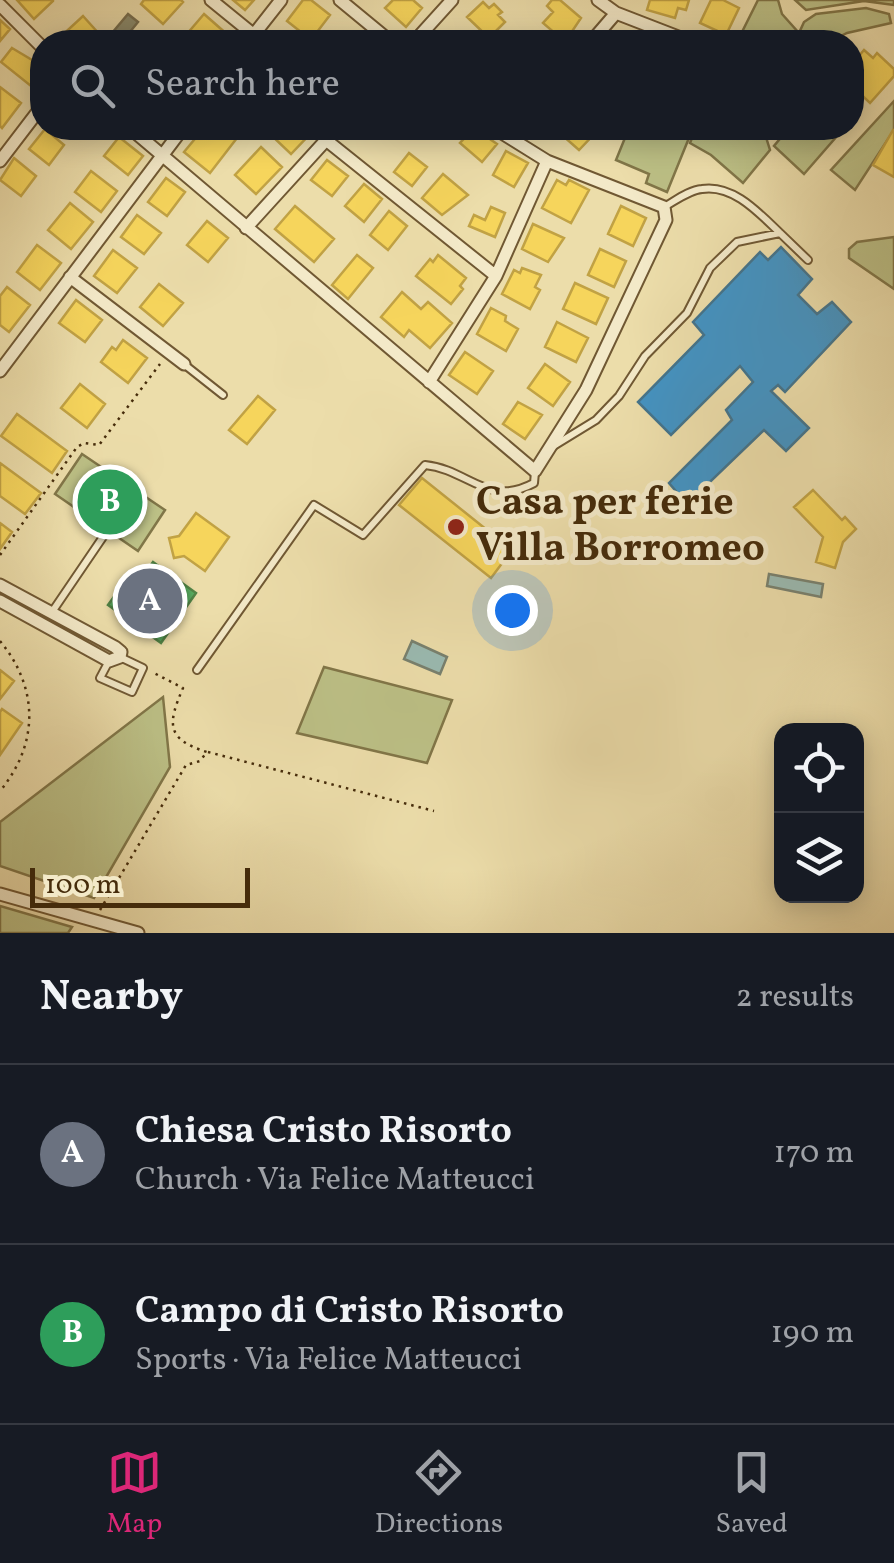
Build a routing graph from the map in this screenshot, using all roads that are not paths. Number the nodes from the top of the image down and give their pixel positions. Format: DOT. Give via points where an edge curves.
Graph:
graph roads {
  1 [pos="211,0"];
  2 [pos="281,0"];
  3 [pos="340,0"];
  4 [pos="452,0"];
  5 [pos="598,0"];
  6 [pos="0,5"];
  7 [pos="616,13"];
  8 [pos="242,30"];
  9 [pos="258,30"];
  10 [pos="376,30"];
  11 [pos="425,30"];
  12 [pos="601,30"];
  13 [pos="660,30"];
  14 [pos="30,35"];
  15 [pos="30,122"];
  16 [pos="144,140"];
  17 [pos="174,140"];
  18 [pos="326,140"];
  19 [pos="520,140"];
  20 [pos="162,156"];
  21 [pos="0,161"];
  22 [pos="547,161"];
  23 [pos="664,207"];
  24 [pos="246,228"];
  25 [pos="780,233"];
  26 [pos="808,260"];
  27 [pos="496,276"];
  28 [pos="70,277"];
  29 [pos="184,364"];
  30 [pos="0,371"];
  31 [pos="430,382"];
  32 [pos="224,395"];
  33 [pos="550,448"];
  34 [pos="536,471"];
  35 [pos="105,534"];
  36 [pos="0,585"];
  37 [pos="0,601"];
  38 [pos="51,613"];
  39 [pos="115,655"];
  40 [pos="196,670"];
  41 [pos="0,894"];
  42 [pos="138,933"];
  1 -- 8 [label="street"];
  2 -- 9 [label="street"];
  3 -- 10 [label="street"];
  4 -- 11 [label="street"];
  5 -- 7 [label="street"];
  6 -- 14 [label="street"];
  7 -- 12 [label="street"];
  7 -- 13 [label="street"];
  15 -- 21 [label="street"];
  16 -- 20 [label="street"];
  17 -- 20 [label="street"];
  18 -- 24 [label="street"];
  18 -- 27 [label="street"];
  19 -- 22 [label="street"];
  20 -- 24 [label="street"];
  20 -- 28 [label="street"];
  22 -- 23 [label="street"];
  22 -- 27 [label="street"];
  23 -- 25 [label="lane" via="700,188 722,190"];
  23 -- 33 [label="street" via="666,220 586,390"];
  24 -- 31 [label="street"];
  25 -- 26 [label="lane"];
  25 -- 33 [label="lane" via="737,242 710,268 687,313 645,356 619,396 596,420"];
  27 -- 31 [label="street"];
  28 -- 29 [label="street"];
  28 -- 30 [label="street"];
  29 -- 32 [label="lane"];
  31 -- 34 [label="street"];
  33 -- 34 [label="street"];
  34 -- 40 [label="lane" via="534,483 516,493 492,492 425,465 362,535 314,505"];
  35 -- 38 [label="lane"];
  36 -- 38 [label="street"];
  37 -- 39 [label="street"];
  38 -- 39 [label="street"];
  39 -- 39 [label="lane" via="100,678 132,692 143,668"];
  41 -- 42 [label="street"];
}
